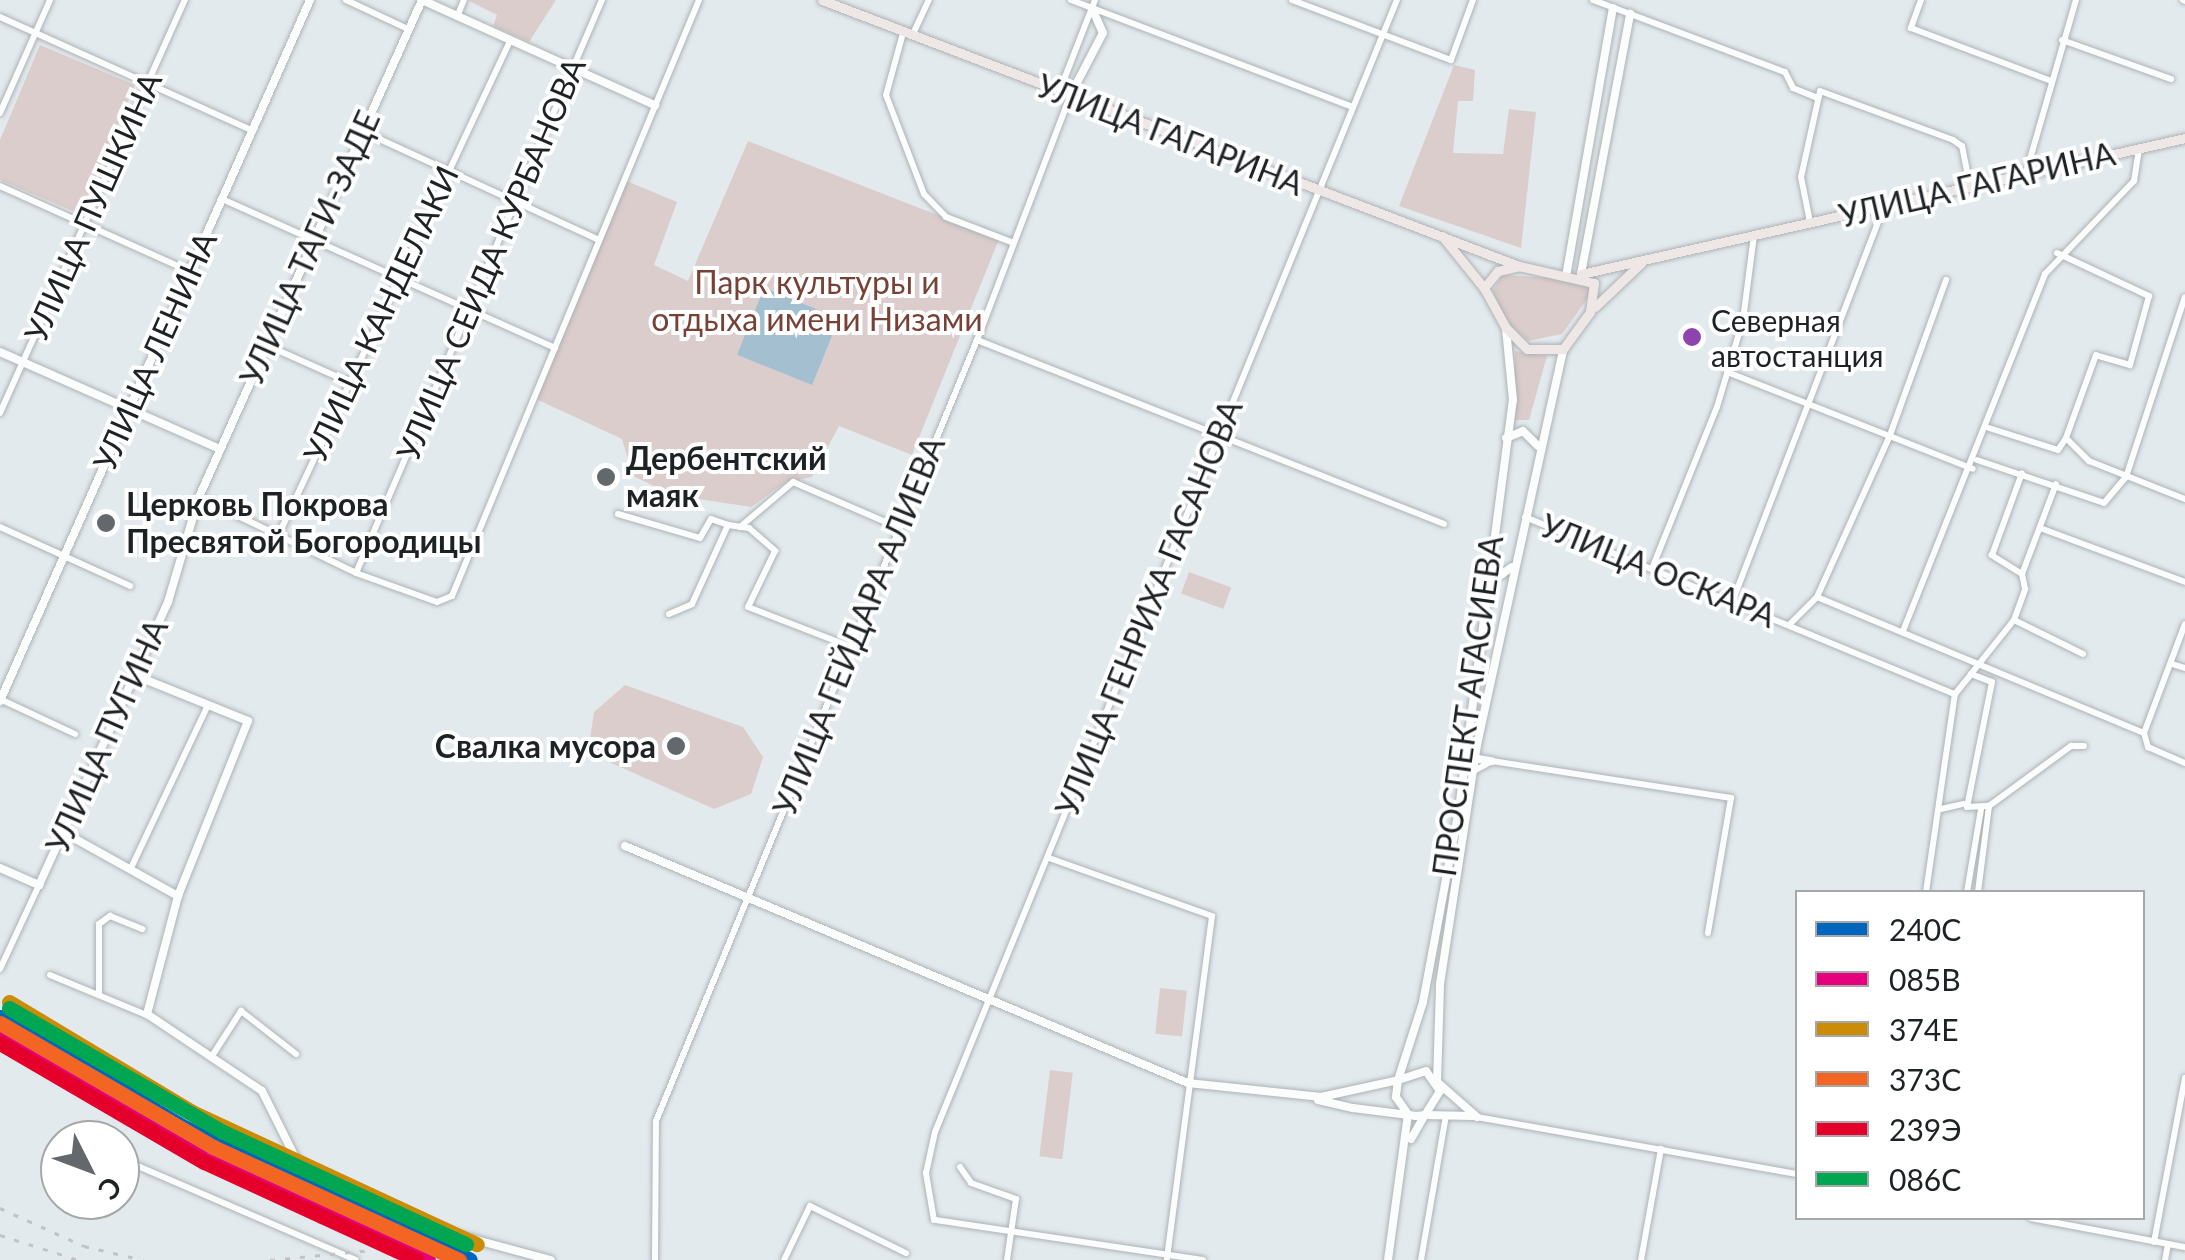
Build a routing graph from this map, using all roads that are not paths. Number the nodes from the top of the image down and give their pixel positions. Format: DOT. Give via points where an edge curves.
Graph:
graph roads {
  1 [pos="50,0"];
  2 [pos="185,0"];
  3 [pos="310,0"];
  4 [pos="346,0"];
  5 [pos="422,0"];
  6 [pos="464,0"];
  7 [pos="602,0"];
  8 [pos="699,0"];
  9 [pos="928,0"];
  10 [pos="1071,0"];
  11 [pos="1292,0"];
  12 [pos="1397,0"];
  13 [pos="1473,0"];
  14 [pos="1594,0"];
  15 [pos="1922,0"];
  16 [pos="2076,0"];
  17 [pos="826,1"];
  18 [pos="1094,4"];
  19 [pos="1614,4"];
  20 [pos="1630,14"];
  21 [pos="457,16"];
  22 [pos="0,17"];
  23 [pos="408,29"];
  24 [pos="36,33"];
  25 [pos="907,35"];
  26 [pos="1382,36"];
  27 [pos="2062,40"];
  28 [pos="510,41"];
  29 [pos="573,68"];
  30 [pos="2171,78"];
  31 [pos="2051,80"];
  32 [pos="149,84"];
  33 [pos="1819,94"];
  34 [pos="1070,97"];
  35 [pos="655,105"];
  36 [pos="1352,107"];
  37 [pos="0,113"];
  38 [pos="252,130"];
  39 [pos="362,131"];
  40 [pos="2185,138"];
  41 [pos="2139,148"];
  42 [pos="447,170"];
  43 [pos="2026,173"];
  44 [pos="0,186"];
  45 [pos="1970,186"];
  46 [pos="1316,192"];
  47 [pos="222,199"];
  48 [pos="516,202"];
  49 [pos="1884,205"];
  50 [pos="1810,222"];
  51 [pos="86,223"];
  52 [pos="1754,235"];
  53 [pos="314,240"];
  54 [pos="599,240"];
  55 [pos="1012,242"];
  56 [pos="2057,254"];
  57 [pos="1652,256"];
  58 [pos="1519,266"];
  59 [pos="1567,271"];
  60 [pos="191,272"];
  61 [pos="1581,274"];
  62 [pos="397,278"];
  63 [pos="1946,280"];
  64 [pos="1484,288"];
  65 [pos="2185,297"];
  66 [pos="469,310"];
  67 [pos="1590,312"];
  68 [pos="1506,328"];
  69 [pos="977,340"];
  70 [pos="266,345"];
  71 [pos="555,348"];
  72 [pos="1563,349"];
  73 [pos="0,352"];
  74 [pos="22,362"];
  75 [pos="1726,372"];
  76 [pos="348,382"];
  77 [pos="1812,405"];
  78 [pos="130,408"];
  79 [pos="0,413"];
  80 [pos="1988,428"];
  81 [pos="1890,435"];
  82 [pos="1217,437"];
  83 [pos="2066,438"];
  84 [pos="1505,439"];
  85 [pos="1538,446"];
  86 [pos="220,450"];
  87 [pos="1977,460"];
  88 [pos="1973,470"];
  89 [pos="2022,473"];
  90 [pos="2126,477"];
  91 [pos="2056,484"];
  92 [pos="198,497"];
  93 [pos="2185,499"];
  94 [pos="618,514"];
  95 [pos="1525,518"];
  96 [pos="1444,524"];
  97 [pos="728,525"];
  98 [pos="0,527"];
  99 [pos="740,527"];
  100 [pos="900,528"];
  101 [pos="2040,528"];
  102 [pos="278,536"];
  103 [pos="64,556"];
  104 [pos="1517,560"];
  105 [pos="1490,561"];
  106 [pos="1653,566"];
  107 [pos="356,572"];
  108 [pos="2022,574"];
  109 [pos="2185,582"];
  110 [pos="130,586"];
  111 [pos="1817,597"];
  112 [pos="1733,600"];
  113 [pos="669,614"];
  114 [pos="2014,620"];
  115 [pos="1790,624"];
  116 [pos="2185,624"];
  117 [pos="1904,631"];
  118 [pos="851,647"];
  119 [pos="2083,654"];
  120 [pos="1974,661"];
  121 [pos="2172,664"];
  122 [pos="2185,668"];
  123 [pos="1971,674"];
  124 [pos="134,675"];
  125 [pos="1955,694"];
  126 [pos="0,700"];
  127 [pos="208,705"];
  128 [pos="2144,733"];
  129 [pos="75,734"];
  130 [pos="1477,745"];
  131 [pos="2084,746"];
  132 [pos="1471,758"];
  133 [pos="1492,761"];
  134 [pos="2185,763"];
  135 [pos="1474,772"];
  136 [pos="1963,804"];
  137 [pos="1985,807"];
  138 [pos="1941,808"];
  139 [pos="64,832"];
  140 [pos="626,846"];
  141 [pos="1050,858"];
  142 [pos="0,868"];
  143 [pos="131,868"];
  144 [pos="39,885"];
  145 [pos="1926,890"];
  146 [pos="1967,890"];
  147 [pos="1978,890"];
  148 [pos="178,896"];
  149 [pos="746,900"];
  150 [pos="142,929"];
  151 [pos="1708,933"];
  152 [pos="0,969"];
  153 [pos="50,975"];
  154 [pos="99,995"];
  155 [pos="993,1000"];
  156 [pos="149,1016"];
  157 [pos="296,1054"];
  158 [pos="212,1056"];
  159 [pos="2185,1078"];
  160 [pos="1398,1080"];
  161 [pos="1188,1082"];
  162 [pos="1437,1082"];
  163 [pos="1294,1094"];
  164 [pos="1408,1114"];
  165 [pos="1425,1115"];
  166 [pos="1446,1115"];
  167 [pos="1478,1116"];
  168 [pos="1408,1143"];
  169 [pos="1661,1149"];
  170 [pos="140,1167"];
  171 [pos="960,1167"];
  172 [pos="1795,1173"];
  173 [pos="2041,1220"];
  174 [pos="1012,1236"];
  175 [pos="2154,1242"];
  176 [pos="2168,1244"];
  177 [pos="2185,1247"];
  178 [pos="906,1253"];
  179 [pos="1167,1258"];
  180 [pos="356,1260"];
  181 [pos="551,1260"];
  182 [pos="656,1260"];
  183 [pos="784,1260"];
  184 [pos="1007,1260"];
  185 [pos="1203,1260"];
  186 [pos="1388,1260"];
  187 [pos="1421,1260"];
  188 [pos="1640,1260"];
  189 [pos="2165,1260"];
  1 -- 24 [label="street"];
  2 -- 32 [label="street, УЛИЦА ПУШКИНА"];
  3 -- 38 [label="street, УЛИЦА ЛЕНИНА"];
  4 -- 23 [label="street"];
  5 -- 21 [label="street"];
  5 -- 23 [label="street, УЛИЦА ТАГИ-ЗАДЕ"];
  6 -- 21 [label="street"];
  7 -- 29 [label="street, УЛИЦА СЕИДА КУРБАНОВА"];
  8 -- 35 [label="street"];
  9 -- 25 [label="street"];
  10 -- 18 [label="street"];
  11 -- 26 [label="street"];
  12 -- 26 [label="street, УЛИЦА ГЕНРИХА ГАСАНОВА"];
  13 -- 26 [label="street" via="1451,60"];
  14 -- 19 [label="street"];
  15 -- 31 [label="street" via="1911,28"];
  16 -- 27 [label="street"];
  17 -- 25 [label="main road, УЛИЦА ГАГАРИНА"];
  18 -- 34 [label="street, УЛИЦА ГЕЙДАРА АЛИЕВА" via="1063,82"];
  18 -- 34 [label="street" via="1103,33"];
  18 -- 36 [label="street"];
  19 -- 20 [label="street"];
  19 -- 59 [label="street"];
  20 -- 33 [label="street" via="1785,72 1794,88"];
  20 -- 61 [label="street"];
  21 -- 28 [label="street"];
  22 -- 24 [label="street"];
  23 -- 39 [label="street, УЛИЦА ТАГИ-ЗАДЕ"];
  24 -- 32 [label="street"];
  24 -- 37 [label="street"];
  25 -- 34 [label="main road, УЛИЦА ГАГАРИНА"];
  25 -- 55 [label="street" via="886,95 924,194 946,217"];
  26 -- 36 [label="street, УЛИЦА ГЕНРИХА ГАСАНОВА"];
  27 -- 30 [label="street"];
  27 -- 31 [label="street"];
  28 -- 29 [label="street"];
  28 -- 42 [label="street, УЛИЦА КАНДЕЛАКИ"];
  29 -- 35 [label="street"];
  29 -- 48 [label="street, УЛИЦА СЕИДА КУРБАНОВА"];
  31 -- 43 [label="street"];
  32 -- 38 [label="street"];
  32 -- 51 [label="street, УЛИЦА ПУШКИНА"];
  33 -- 45 [label="street" via="1962,146"];
  33 -- 50 [label="street" via="1800,177"];
  34 -- 46 [label="main road, УЛИЦА ГАГАРИНА"];
  34 -- 55 [label="street, УЛИЦА ГЕЙДАРА АЛИЕВА"];
  35 -- 54 [label="street"];
  36 -- 46 [label="street, УЛИЦА ГЕНРИХА ГАСАНОВА"];
  38 -- 47 [label="street, УЛИЦА ЛЕНИНА"];
  39 -- 42 [label="street"];
  39 -- 53 [label="street, УЛИЦА ТАГИ-ЗАДЕ"];
  40 -- 41 [label="main road, УЛИЦА ГАГАРИНА"];
  41 -- 43 [label="main road, УЛИЦА ГАГАРИНА"];
  41 -- 56 [label="street" via="2124,194"];
  42 -- 48 [label="street"];
  42 -- 62 [label="street, УЛИЦА КАНДЕЛАКИ"];
  43 -- 45 [label="main road, УЛИЦА ГАГАРИНА"];
  44 -- 51 [label="street"];
  45 -- 49 [label="main road, УЛИЦА ГАГАРИНА"];
  46 -- 58 [label="main road, УЛИЦА ГАГАРИНА"];
  46 -- 64 [label="main road, УЛИЦА ГАГАРИНА" via="1439,233"];
  46 -- 82 [label="street, УЛИЦА ГЕНРИХА ГАСАНОВА"];
  47 -- 53 [label="street"];
  47 -- 60 [label="street, УЛИЦА ЛЕНИНА"];
  48 -- 54 [label="street"];
  48 -- 66 [label="street, УЛИЦА СЕИДА КУРБАНОВА"];
  49 -- 50 [label="main road, УЛИЦА ГАГАРИНА"];
  49 -- 77 [label="street"];
  50 -- 52 [label="main road, УЛИЦА ГАГАРИНА"];
  51 -- 60 [label="street"];
  51 -- 74 [label="street, УЛИЦА ПУШКИНА"];
  52 -- 57 [label="main road, УЛИЦА ГАГАРИНА"];
  52 -- 75 [label="street" via="1743,320"];
  53 -- 62 [label="street"];
  53 -- 70 [label="street, УЛИЦА ТАГИ-ЗАДЕ"];
  54 -- 71 [label="street"];
  55 -- 69 [label="street, УЛИЦА ГЕЙДАРА АЛИЕВА"];
  56 -- 80 [label="street"];
  56 -- 83 [label="street" via="2149,296 2130,365 2096,356"];
  57 -- 61 [label="main road, УЛИЦА ГАГАРИНА"];
  57 -- 67 [label="main road"];
  58 -- 59 [label="main road"];
  58 -- 64 [label="main road" via="1498,271"];
  59 -- 61 [label="main road"];
  60 -- 78 [label="street, УЛИЦА ЛЕНИНА"];
  61 -- 67 [label="main road" via="1598,292"];
  62 -- 66 [label="street"];
  62 -- 76 [label="street, УЛИЦА КАНДЕЛАКИ"];
  63 -- 81 [label="street"];
  64 -- 68 [label="main road"];
  65 -- 90 [label="street"];
  66 -- 71 [label="street"];
  66 -- 107 [label="street, УЛИЦА СЕИДА КУРБАНОВА"];
  67 -- 72 [label="main road"];
  68 -- 72 [label="main road" via="1527,349"];
  68 -- 84 [label="street, ПРОСПЕКТ АГАСИЕВА" via="1513,400"];
  69 -- 82 [label="street"];
  69 -- 100 [label="street, УЛИЦА ГЕЙДАРА АЛИЕВА"];
  70 -- 76 [label="street"];
  70 -- 86 [label="street, УЛИЦА ТАГИ-ЗАДЕ"];
  71 -- 107 [label="street" via="452,596 437,602"];
  72 -- 85 [label="street, ПРОСПЕКТ АГАСИЕВА"];
  73 -- 74 [label="street"];
  74 -- 78 [label="street"];
  74 -- 79 [label="street, УЛИЦА ПУШКИНА"];
  75 -- 77 [label="street"];
  75 -- 106 [label="street"];
  76 -- 102 [label="street, УЛИЦА КАНДЕЛАКИ"];
  77 -- 81 [label="street"];
  77 -- 112 [label="street"];
  78 -- 86 [label="street"];
  78 -- 103 [label="street, УЛИЦА ЛЕНИНА"];
  80 -- 83 [label="street" via="2058,450"];
  80 -- 87 [label="street"];
  81 -- 88 [label="street"];
  81 -- 111 [label="street"];
  82 -- 96 [label="street"];
  82 -- 141 [label="street, УЛИЦА ГЕНРИХА ГАСАНОВА"];
  83 -- 90 [label="street" via="2089,461"];
  84 -- 85 [label="street" via="1523,431"];
  84 -- 105 [label="street, ПРОСПЕКТ АГАСИЕВА"];
  85 -- 95 [label="street, ПРОСПЕКТ АГАСИЕВА"];
  86 -- 92 [label="street, УЛИЦА ТАГИ-ЗАДЕ"];
  87 -- 88 [label="street"];
  87 -- 89 [label="street"];
  88 -- 117 [label="street"];
  89 -- 91 [label="street"];
  89 -- 108 [label="street" via="1992,555"];
  90 -- 91 [label="street" via="2104,503"];
  90 -- 93 [label="street"];
  91 -- 101 [label="street"];
  92 -- 102 [label="street"];
  92 -- 124 [label="street, УЛИЦА ПУГИНА" via="168,602"];
  94 -- 97 [label="street" via="700,538 711,519"];
  95 -- 104 [label="street, ПРОСПЕКТ АГАСИЕВА"];
  95 -- 106 [label="street, УЛИЦА ОСКАРА"];
  97 -- 99 [label="street"];
  97 -- 113 [label="street" via="692,604"];
  98 -- 103 [label="street"];
  99 -- 100 [label="street" via="793,482"];
  99 -- 118 [label="street" via="774,551 748,607"];
  100 -- 118 [label="street, УЛИЦА ГЕЙДАРА АЛИЕВА"];
  101 -- 108 [label="street"];
  101 -- 109 [label="street"];
  102 -- 107 [label="street"];
  103 -- 110 [label="street"];
  103 -- 126 [label="street, УЛИЦА ЛЕНИНА"];
  104 -- 105 [label="street" via="1502,574"];
  104 -- 130 [label="street, ПРОСПЕКТ АГАСИЕВА"];
  105 -- 132 [label="street, ПРОСПЕКТ АГАСИЕВА"];
  106 -- 112 [label="street, УЛИЦА ОСКАРА"];
  108 -- 114 [label="street"];
  111 -- 115 [label="street"];
  111 -- 117 [label="street"];
  112 -- 115 [label="street, УЛИЦА ОСКАРА"];
  114 -- 119 [label="street"];
  114 -- 120 [label="street"];
  115 -- 125 [label="street, УЛИЦА ОСКАРА"];
  116 -- 121 [label="street"];
  117 -- 120 [label="street"];
  118 -- 149 [label="street, УЛИЦА ГЕЙДАРА АЛИЕВА"];
  120 -- 123 [label="street"];
  120 -- 128 [label="street"];
  121 -- 122 [label="street"];
  121 -- 128 [label="street"];
  123 -- 125 [label="street"];
  123 -- 136 [label="street" via="1992,682"];
  124 -- 127 [label="street"];
  124 -- 139 [label="street, УЛИЦА ПУГИНА"];
  125 -- 138 [label="street" via="1934,801"];
  126 -- 129 [label="street"];
  127 -- 143 [label="street"];
  127 -- 148 [label="street" via="248,721"];
  128 -- 134 [label="street" via="2148,747"];
  130 -- 132 [label="street, ПРОСПЕКТ АГАСИЕВА"];
  130 -- 133 [label="street"];
  131 -- 137 [label="street" via="2071,746"];
  132 -- 133 [label="street"];
  132 -- 135 [label="street, ПРОСПЕКТ АГАСИЕВА"];
  132 -- 160 [label="street, ПРОСПЕКТ АГАСИЕВА" via="1423,1002"];
  133 -- 135 [label="street"];
  133 -- 151 [label="street" via="1730,798"];
  135 -- 162 [label="street, ПРОСПЕКТ АГАСИЕВА" via="1440,984"];
  136 -- 137 [label="street"];
  136 -- 138 [label="street"];
  137 -- 146 [label="street"];
  137 -- 147 [label="street"];
  138 -- 145 [label="street"];
  139 -- 143 [label="street"];
  139 -- 144 [label="street, УЛИЦА ПУГИНА"];
  140 -- 149 [label="street"];
  141 -- 155 [label="street, УЛИЦА ГЕНРИХА ГАСАНОВА"];
  141 -- 161 [label="street" via="1212,916"];
  142 -- 144 [label="street"];
  143 -- 148 [label="street"];
  144 -- 152 [label="street, УЛИЦА ПУГИНА"];
  148 -- 156 [label="street" via="146,998"];
  149 -- 155 [label="street"];
  149 -- 182 [label="street, УЛИЦА ГЕЙДАРА АЛИЕВА" via="656,1121"];
  150 -- 154 [label="street" via="110,916 99,924"];
  153 -- 154 [label="street"];
  154 -- 156 [label="street"];
  155 -- 161 [label="street"];
  155 -- 174 [label="street, УЛИЦА ГЕНРИХА ГАСАНОВА" via="935,1132 926,1174 934,1220"];
  156 -- 158 [label="street"];
  157 -- 158 [label="street" via="241,1010"];
  158 -- 181 [label="street" via="262,1091 303,1167 418,1222"];
  159 -- 175 [label="street"];
  160 -- 162 [label="street" via="1418,1070"];
  160 -- 163 [label="street"];
  160 -- 164 [label="street" via="1396,1096"];
  161 -- 163 [label="street"];
  161 -- 179 [label="street"];
  162 -- 165 [label="street" via="1438,1106"];
  162 -- 167 [label="street"];
  163 -- 164 [label="street"];
  164 -- 165 [label="street"];
  164 -- 168 [label="street"];
  165 -- 166 [label="street"];
  165 -- 168 [label="street"];
  166 -- 167 [label="street"];
  166 -- 187 [label="street"];
  167 -- 169 [label="street"];
  168 -- 186 [label="street"];
  169 -- 172 [label="street"];
  169 -- 188 [label="street"];
  170 -- 180 [label="street"];
  171 -- 174 [label="street" via="972,1184 1016,1199"];
  173 -- 175 [label="street"];
  174 -- 179 [label="street"];
  174 -- 184 [label="street"];
  175 -- 176 [label="street"];
  176 -- 177 [label="street"];
  176 -- 189 [label="street"];
  178 -- 183 [label="street" via="810,1206"];
  179 -- 185 [label="street"];
}
